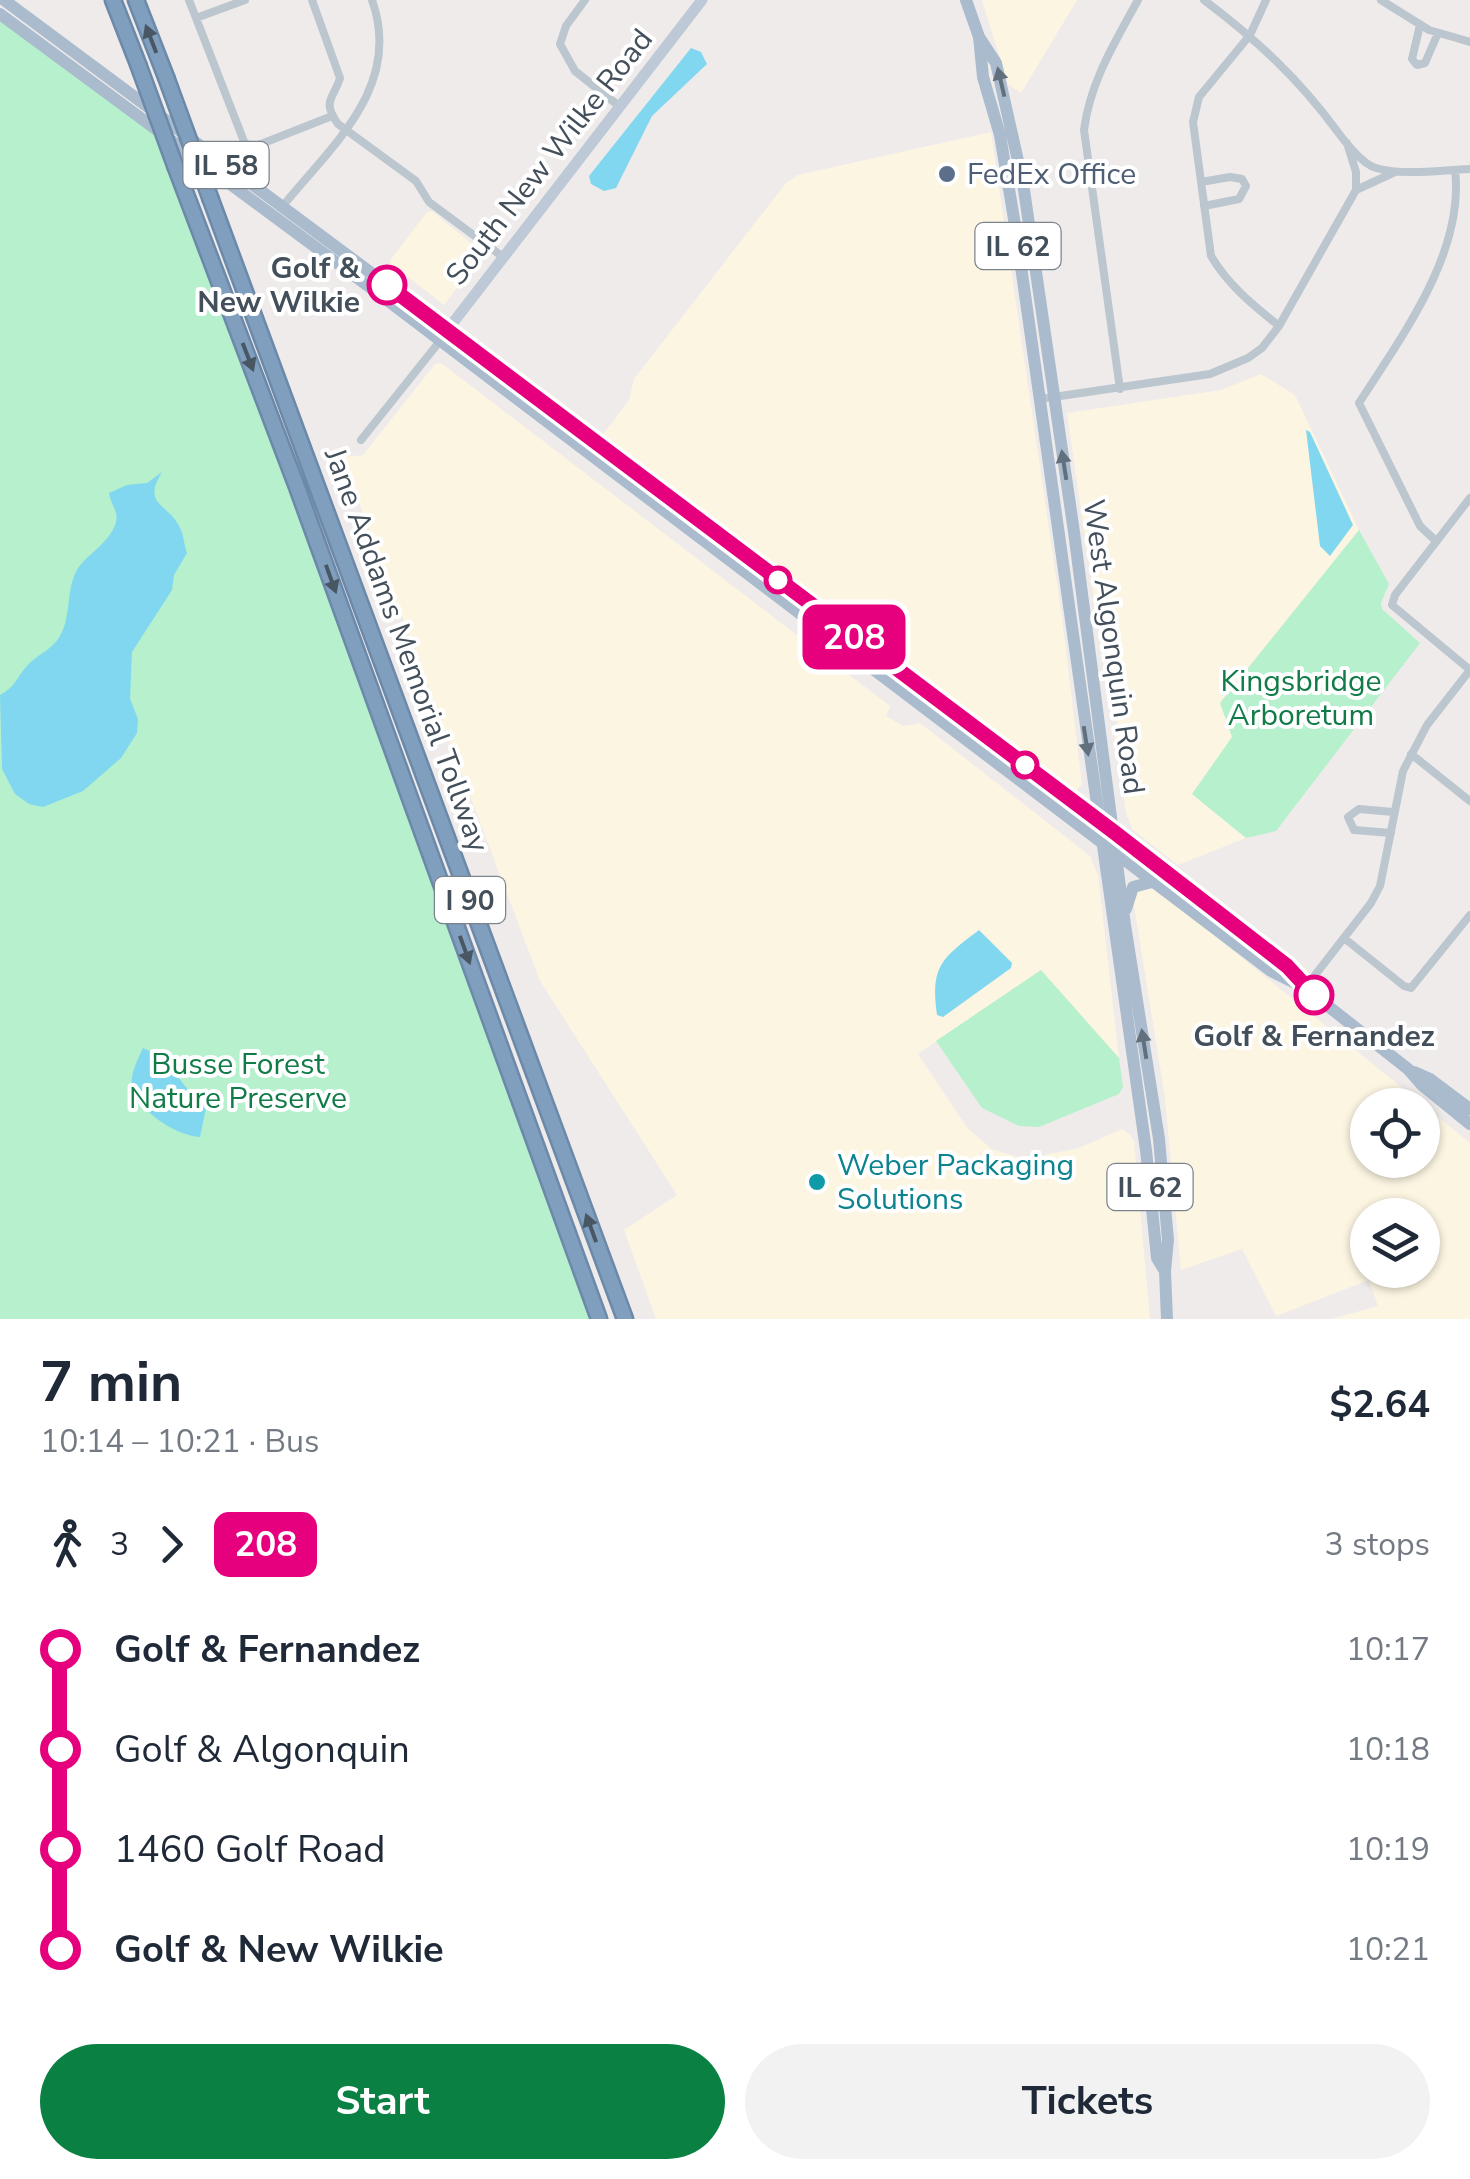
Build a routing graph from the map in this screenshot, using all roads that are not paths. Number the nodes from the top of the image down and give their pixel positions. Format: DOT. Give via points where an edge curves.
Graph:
graph roads {
  1 [pos="4,0"];
  2 [pos="113,0"];
  3 [pos="136,0"];
  4 [pos="189,0"];
  5 [pos="245,0"];
  6 [pos="312,0"];
  7 [pos="374,0"];
  8 [pos="584,0"];
  9 [pos="702,0"];
  10 [pos="966,0"];
  11 [pos="1138,0"];
  12 [pos="1204,0"];
  13 [pos="1266,0"];
  14 [pos="1381,0"];
  15 [pos="0,14"];
  16 [pos="196,18"];
  17 [pos="1420,24"];
  18 [pos="1438,33"];
  19 [pos="1250,35"];
  20 [pos="1470,42"];
  21 [pos="619,106"];
  22 [pos="332,116"];
  23 [pos="345,129"];
  24 [pos="1346,143"];
  25 [pos="1399,170"];
  26 [pos="1455,170"];
  27 [pos="1470,170"];
  28 [pos="1201,182"];
  29 [pos="1356,190"];
  30 [pos="1204,206"];
  31 [pos="282,207"];
  32 [pos="504,257"];
  33 [pos="1280,326"];
  34 [pos="444,335"];
  35 [pos="1120,388"];
  36 [pos="1047,398"];
  37 [pos="361,440"];
  38 [pos="1470,498"];
  39 [pos="1436,541"];
  40 [pos="1470,670"];
  41 [pos="1411,754"];
  42 [pos="1470,801"];
  43 [pos="1393,812"];
  44 [pos="1098,820"];
  45 [pos="1114,832"];
  46 [pos="1391,832"];
  47 [pos="1102,842"];
  48 [pos="1116,854"];
  49 [pos="1152,882"];
  50 [pos="1470,915"];
  51 [pos="1124,916"];
  52 [pos="1344,938"];
  53 [pos="1305,988"];
  54 [pos="1408,1069"];
  55 [pos="1470,1109"];
  56 [pos="1470,1124"];
  57 [pos="1165,1271"];
  58 [pos="599,1319"];
  59 [pos="625,1319"];
  60 [pos="1167,1319"];
  1 -- 31 [label="main road, IL 58"];
  2 -- 58 [label="highway, Jane Addams Memorial Tollway / I 90, one-way, bridge" via="298,487"];
  59 -- 3 [label="highway, Jane Addams Memorial Tollway / I 90, one-way, bridge"];
  4 -- 16 [label="street"];
  5 -- 16 [label="street"];
  6 -- 22 [label="street" via="340,78 329,98"];
  7 -- 23 [label="street" via="380,58 367,98"];
  8 -- 21 [label="street" via="560,44 574,71"];
  9 -- 21 [label="main road, South New Wilke Road"];
  10 -- 36 [label="main road, West Algonquin Road / IL 62" via="996,62 1012,132"];
  11 -- 35 [label="street" via="1088,101 1084,130"];
  12 -- 19 [label="street"];
  13 -- 19 [label="street"];
  14 -- 17 [label="street"];
  15 -- 34 [label="main road, IL 58"];
  16 -- 22 [label="street" via="245,144 256,146"];
  17 -- 18 [label="street"];
  17 -- 18 [label="street" via="1411,51 1417,65 1425,63"];
  18 -- 20 [label="street"];
  19 -- 24 [label="street" via="1306,88"];
  19 -- 28 [label="street" via="1200,97 1193,122"];
  21 -- 32 [label="main road, South New Wilke Road"];
  22 -- 23 [label="street"];
  23 -- 31 [label="street"];
  23 -- 32 [label="street"];
  24 -- 25 [label="street" via="1372,168"];
  24 -- 29 [label="street"];
  25 -- 26 [label="street"];
  25 -- 29 [label="street"];
  26 -- 27 [label="street"];
  26 -- 39 [label="street" via="1456,216 1438,270 1359,403 1420,526"];
  28 -- 30 [label="street"];
  28 -- 30 [label="street" via="1230,177 1246,186 1239,199"];
  29 -- 33 [label="street"];
  30 -- 33 [label="street" via="1211,256 1221,274"];
  31 -- 34 [label="main road, IL 58"];
  32 -- 34 [label="main road, South New Wilke Road"];
  33 -- 35 [label="street" via="1262,348 1210,374"];
  34 -- 37 [label="street, South New Wilke Road"];
  34 -- 44 [label="main road, IL 58"];
  34 -- 47 [label="main road, IL 58"];
  35 -- 36 [label="street"];
  36 -- 44 [label="main road, West Algonquin Road / IL 62, one-way" via="1069,628"];
  45 -- 36 [label="main road, West Algonquin Road / IL 62, one-way"];
  38 -- 39 [label="street"];
  39 -- 40 [label="street" via="1394,609"];
  40 -- 41 [label="street"];
  41 -- 42 [label="street"];
  41 -- 43 [label="street"];
  43 -- 46 [label="street"];
  43 -- 46 [label="street" via="1359,809 1348,818 1354,830"];
  44 -- 45 [label="main road, IL 58"];
  44 -- 47 [label="main road, West Algonquin Road / IL 62"];
  45 -- 48 [label="main road, West Algonquin Road / IL 62"];
  45 -- 53 [label="main road, IL 58" via="1287,966"];
  46 -- 52 [label="street" via="1380,886"];
  47 -- 48 [label="main road, IL 58"];
  47 -- 57 [label="main road, West Algonquin Road / IL 62" via="1157,1258"];
  48 -- 49 [label="main road, IL 58"];
  48 -- 51 [label="main road, West Algonquin Road / IL 62"];
  49 -- 51 [label="main road" via="1134,887"];
  49 -- 53 [label="main road, IL 58" via="1270,970"];
  50 -- 52 [label="street" via="1410,988"];
  57 -- 51 [label="main road, West Algonquin Road / IL 62, one-way" via="1159,1139"];
  52 -- 53 [label="street"];
  53 -- 54 [label="main road, IL 58"];
  54 -- 55 [label="main road, IL 58"];
  54 -- 56 [label="main road, IL 58"];
  57 -- 60 [label="main road, West Algonquin Road / IL 62"];
}
